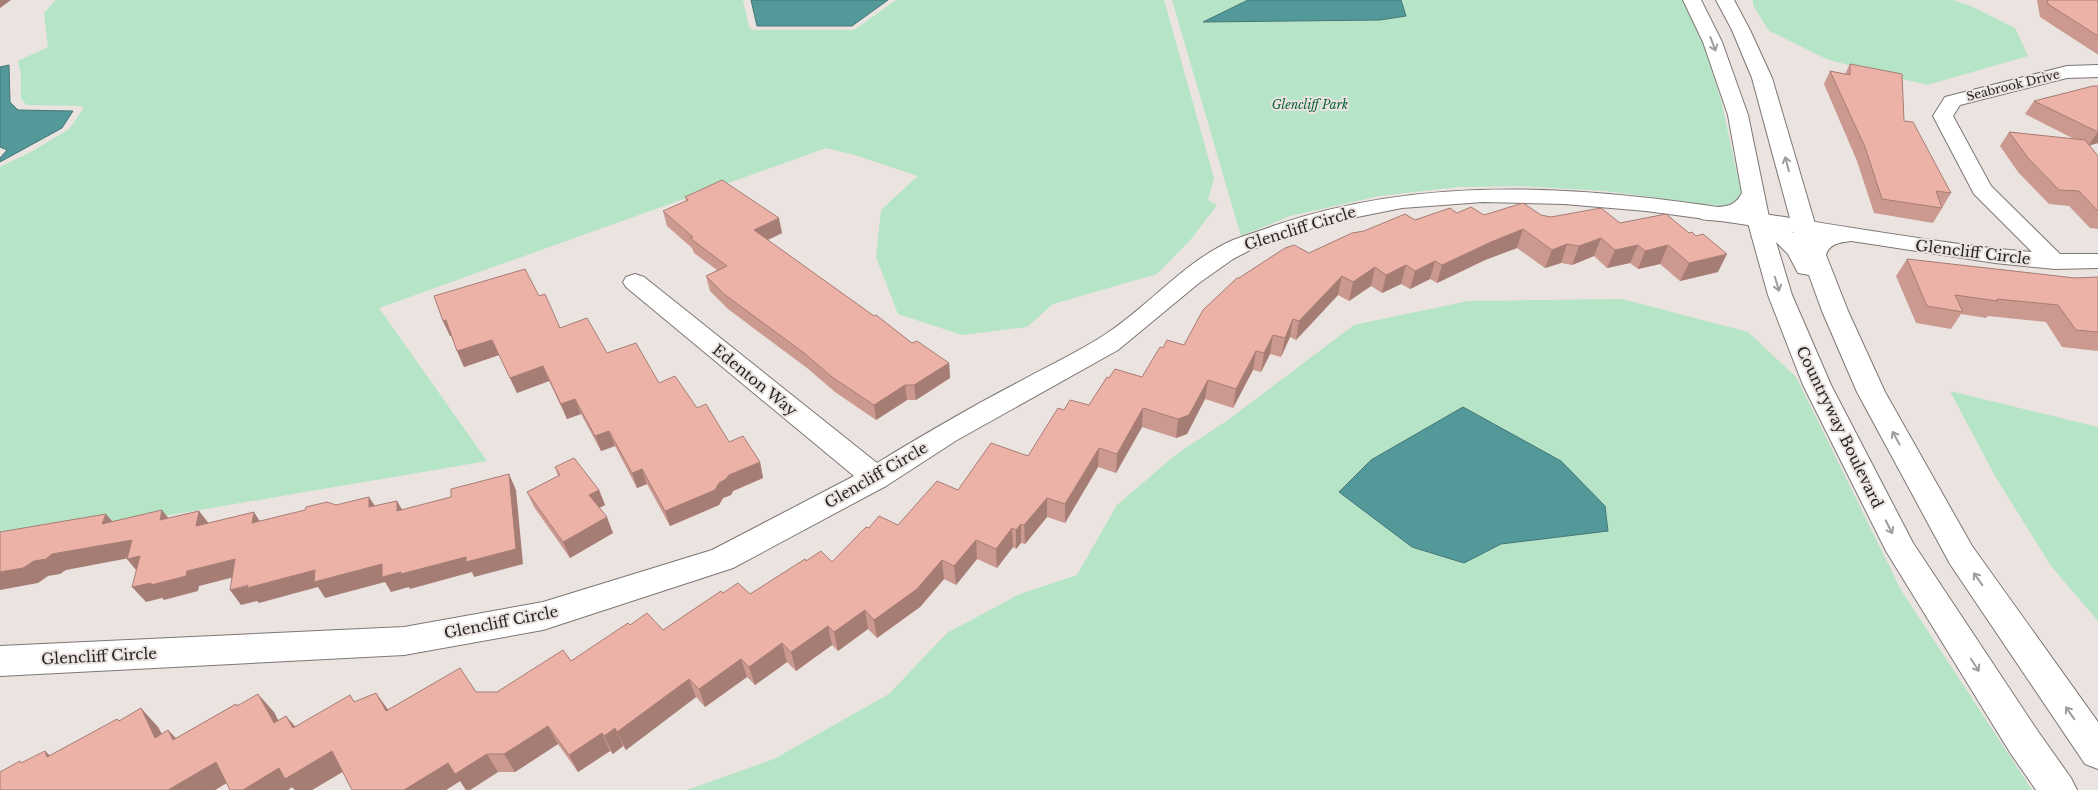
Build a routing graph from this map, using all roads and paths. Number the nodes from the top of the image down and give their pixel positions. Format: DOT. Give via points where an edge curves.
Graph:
graph roads {
  1 [pos="1692,0"];
  2 [pos="1724,0"];
  3 [pos="2098,71"];
  4 [pos="1732,99"];
  5 [pos="1782,225"];
  6 [pos="2098,261"];
  7 [pos="2055,262"];
  8 [pos="634,282"];
  9 [pos="1871,392"];
  10 [pos="876,478"];
  11 [pos="0,661"];
  12 [pos="2098,752"];
  13 [pos="2058,790"];
  1 -- 4 [label="street, Countryway Boulevard, one-way" via="1704,20"];
  5 -- 2 [label="street, Countryway Boulevard, one-way" via="1762,78"];
  3 -- 7 [label="street, Seabrook Drive" via="2067,72 1952,101 1943,116 1982,189"];
  4 -- 5 [label="street, Countryway Boulevard"];
  4 -- 5 [label="street" via="1746,115 1767,198"];
  5 -- 7 [label="street, Glencliff Circle" via="2001,258"];
  5 -- 9 [label="street, Countryway Boulevard" via="1835,311"];
  5 -- 9 [label="street" via="1802,255 1836,343 1852,371"];
  5 -- 10 [label="street, Glencliff Circle" via="1574,196 1526,194 1431,197 1341,213 1240,246 1207,265 1109,344 955,428"];
  5 -- 13 [label="street, Countryway Boulevard, one-way" via="1780,295 1817,385 1902,551"];
  6 -- 7 [label="street, Glencliff Circle"];
  8 -- 10 [label="street, Edenton Way"];
  12 -- 9 [label="street, Countryway Boulevard, one-way" via="1961,555"];
  10 -- 11 [label="street, Glencliff Circle" via="722,559 543,616 404,641"];
}
